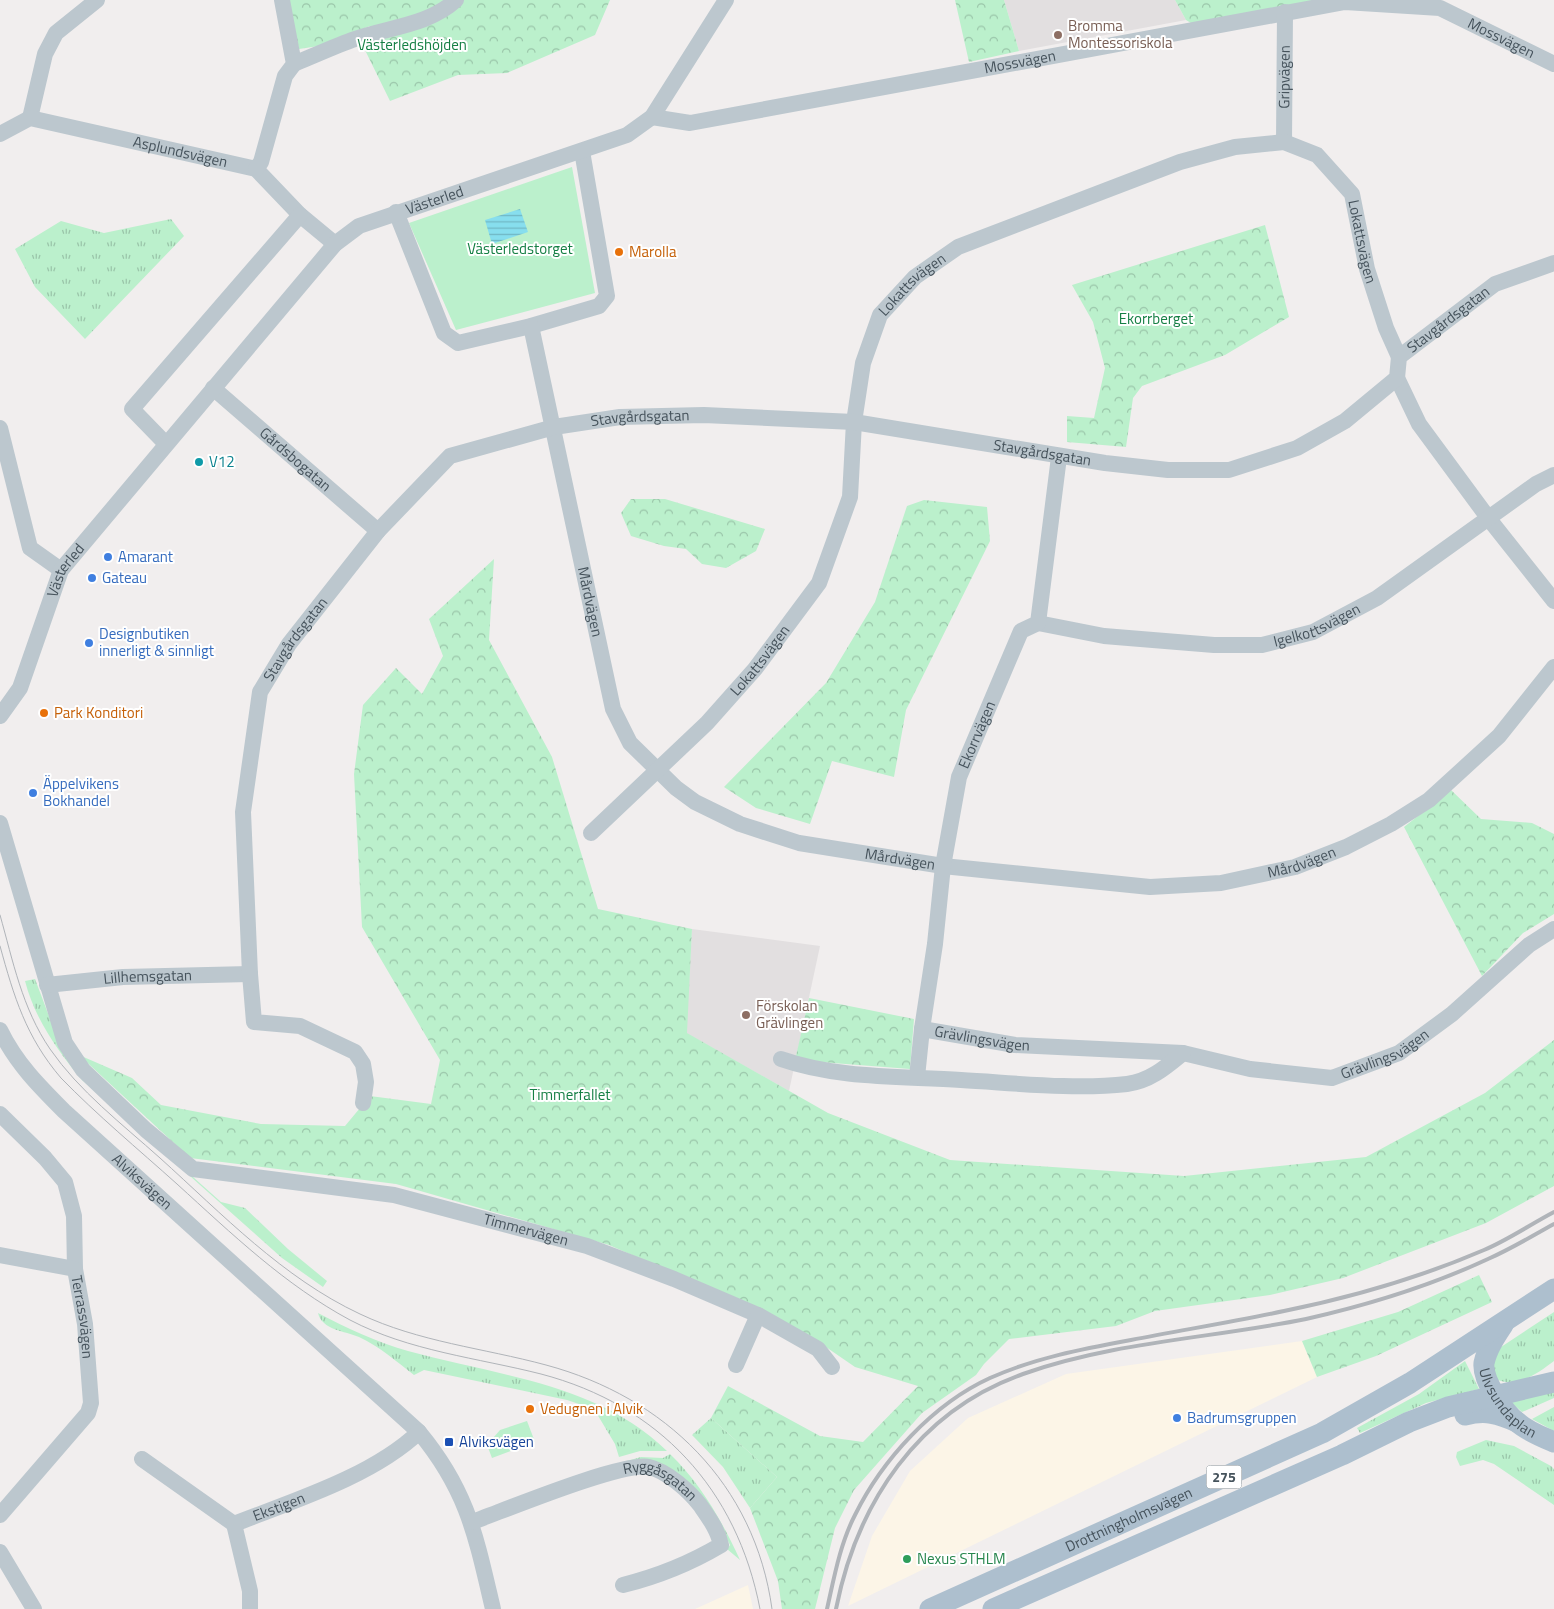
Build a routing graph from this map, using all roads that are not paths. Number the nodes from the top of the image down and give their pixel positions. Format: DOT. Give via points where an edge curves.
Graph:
graph roads {
  1 [pos="97,0"];
  2 [pos="282,0"];
  3 [pos="456,0"];
  4 [pos="726,0"];
  5 [pos="1285,12"];
  6 [pos="294,64"];
  7 [pos="1554,64"];
  8 [pos="652,117"];
  9 [pos="30,118"];
  10 [pos="0,134"];
  11 [pos="1284,142"];
  12 [pos="582,151"];
  13 [pos="256,169"];
  14 [pos="396,212"];
  15 [pos="300,214"];
  16 [pos="335,244"];
  17 [pos="1554,263"];
  18 [pos="531,326"];
  19 [pos="1399,357"];
  20 [pos="1397,378"];
  21 [pos="213,388"];
  22 [pos="854,422"];
  23 [pos="554,427"];
  24 [pos="0,428"];
  25 [pos="166,444"];
  26 [pos="1059,457"];
  27 [pos="1554,475"];
  28 [pos="1489,519"];
  29 [pos="378,531"];
  30 [pos="61,570"];
  31 [pos="1554,601"];
  32 [pos="1038,624"];
  33 [pos="1554,667"];
  34 [pos="0,716"];
  35 [pos="657,770"];
  36 [pos="0,823"];
  37 [pos="591,833"];
  38 [pos="944,866"];
  39 [pos="1554,930"];
  40 [pos="250,974"];
  41 [pos="46,985"];
  42 [pos="922,1029"];
  43 [pos="0,1030"];
  44 [pos="1183,1053"];
  45 [pos="782,1059"];
  46 [pos="917,1077"];
  47 [pos="363,1103"];
  48 [pos="0,1114"];
  49 [pos="0,1254"];
  50 [pos="76,1269"];
  51 [pos="1553,1291"];
  52 [pos="758,1315"];
  53 [pos="1506,1321"];
  54 [pos="736,1365"];
  55 [pos="832,1367"];
  56 [pos="1554,1382"];
  57 [pos="1496,1396"];
  58 [pos="1517,1422"];
  59 [pos="419,1432"];
  60 [pos="1550,1443"];
  61 [pos="1342,1455"];
  62 [pos="142,1459"];
  63 [pos="0,1515"];
  64 [pos="472,1522"];
  65 [pos="234,1524"];
  66 [pos="0,1552"];
  67 [pos="623,1585"];
  68 [pos="34,1609"];
  69 [pos="250,1609"];
  70 [pos="493,1609"];
  71 [pos="930,1609"];
  72 [pos="993,1609"];
  1 -- 9 [label="street" via="56,33 45,54"];
  2 -- 6 [label="street"];
  3 -- 6 [label="street" via="445,10 418,23 353,40"];
  4 -- 8 [label="street, Västerled"];
  5 -- 7 [label="street, Mossvägen" via="1345,2 1440,8"];
  5 -- 8 [label="street, Mossvägen" via="690,123"];
  5 -- 11 [label="street, Gripvägen"];
  6 -- 13 [label="street" via="285,76 261,162"];
  8 -- 12 [label="street, Västerled" via="627,135"];
  9 -- 10 [label="street"];
  9 -- 13 [label="street, Asplundsvägen"];
  11 -- 19 [label="street, Lokattsvägen" via="1317,154 1352,194 1368,268 1386,328"];
  11 -- 22 [label="street, Lokattsvägen" via="1235,146 1180,162 958,247 915,276 880,315 863,363"];
  12 -- 14 [label="street, Västerled"];
  12 -- 18 [label="street" via="607,296 599,306"];
  13 -- 15 [label="street"];
  14 -- 16 [label="street, Västerled" via="358,226"];
  14 -- 18 [label="street" via="444,334 458,343"];
  15 -- 16 [label="street"];
  15 -- 25 [label="street" via="132,409"];
  16 -- 21 [label="street, Västerled"];
  17 -- 19 [label="street, Stavgårdsgatan" via="1496,284"];
  18 -- 23 [label="street, Mårdvägen"];
  19 -- 20 [label="street, Stavgårdsgatan"];
  20 -- 26 [label="street, Stavgårdsgatan" via="1345,421 1298,448 1229,470 1168,470"];
  20 -- 28 [label="street" via="1419,424"];
  21 -- 25 [label="street, Västerled"];
  21 -- 29 [label="street, Gårdsbogatan"];
  22 -- 23 [label="street, Stavgårdsgatan" via="695,415 620,416"];
  22 -- 26 [label="street, Stavgårdsgatan"];
  22 -- 35 [label="street, Lokattsvägen" via="850,497 819,583 755,669 707,723"];
  23 -- 29 [label="street, Stavgårdsgatan" via="450,456"];
  23 -- 35 [label="street, Mårdvägen" via="613,709 630,743"];
  24 -- 30 [label="street" via="30,548"];
  25 -- 30 [label="street, Västerled"];
  26 -- 32 [label="street"];
  27 -- 28 [label="street, Igelkottsvägen" via="1536,484"];
  28 -- 31 [label="street"];
  28 -- 32 [label="street, Igelkottsvägen" via="1378,598 1313,632 1262,645 1214,645 1104,636"];
  29 -- 40 [label="street, Stavgårdsgatan" via="289,644 260,692 243,812"];
  30 -- 34 [label="street, Västerled" via="20,688"];
  32 -- 38 [label="street, Ekorrvägen" via="1022,630 959,777"];
  33 -- 38 [label="street, Mårdvägen" via="1498,736 1429,800 1346,847 1295,867 1221,884 1150,887"];
  35 -- 37 [label="street, Lokattsvägen"];
  35 -- 38 [label="street, Mårdvägen" via="695,802 740,824 799,843"];
  36 -- 41 [label="street"];
  38 -- 42 [label="street, Ekorrvägen" via="936,944"];
  39 -- 44 [label="street, Grävlingsvägen" via="1529,945 1452,1014 1399,1053 1332,1078 1250,1069"];
  40 -- 41 [label="street, Lillhemsgatan" via="124,977"];
  40 -- 47 [label="street, Stavgårdsgatan" via="254,1022 300,1026 355,1052 363,1064 366,1082"];
  41 -- 52 [label="street, Timmervägen" via="65,1043 83,1070 193,1169 379,1193 478,1216 587,1246 674,1278"];
  42 -- 44 [label="street, Grävlingsvägen" via="1015,1045"];
  42 -- 46 [label="street, Grävlingsvägen"];
  43 -- 59 [label="street, Alviksvägen" via="32,1080 64,1111"];
  44 -- 46 [label="street" via="1155,1075 1129,1084 1056,1085"];
  45 -- 46 [label="street" via="807,1068"];
  48 -- 50 [label="street, Terrassvägen" via="46,1158 65,1182 74,1216"];
  49 -- 50 [label="street"];
  50 -- 63 [label="street, Terrassvägen" via="86,1324 91,1403 88,1413"];
  51 -- 53 [label="main road, Ulvsundaplan"];
  52 -- 54 [label="street"];
  52 -- 55 [label="street, Timmervägen" via="818,1349"];
  53 -- 57 [label="main road, Ulvsundaplan" via="1489,1348 1484,1363 1484,1372"];
  53 -- 71 [label="main road, Drottningholmsvägen / 275" via="1410,1383 1322,1433"];
  56 -- 57 [label="main road, Drottningholmsvägen / 275"];
  57 -- 58 [label="main road, Ulvsundaplan"];
  57 -- 61 [label="main road, Drottningholmsvägen / 275" via="1448,1407"];
  58 -- 60 [label="main road, Ulvsundaplan"];
  58 -- 61 [label="main road, Drottningholmsvägen" via="1498,1413 1475,1412 1376,1447"];
  59 -- 64 [label="street, Alviksvägen" via="450,1474"];
  59 -- 65 [label="street, Ekstigen" via="380,1460 345,1478"];
  61 -- 72 [label="main road, Drottningholmsvägen / 275"];
  62 -- 65 [label="street, Ekstigen"];
  64 -- 67 [label="street, Ryggåsgatan" via="612,1472 648,1467 668,1477 692,1496 719,1534 721,1545 693,1562"];
  64 -- 70 [label="street, Alviksvägen"];
  65 -- 69 [label="street" via="250,1591"];
  66 -- 68 [label="street"];
}
